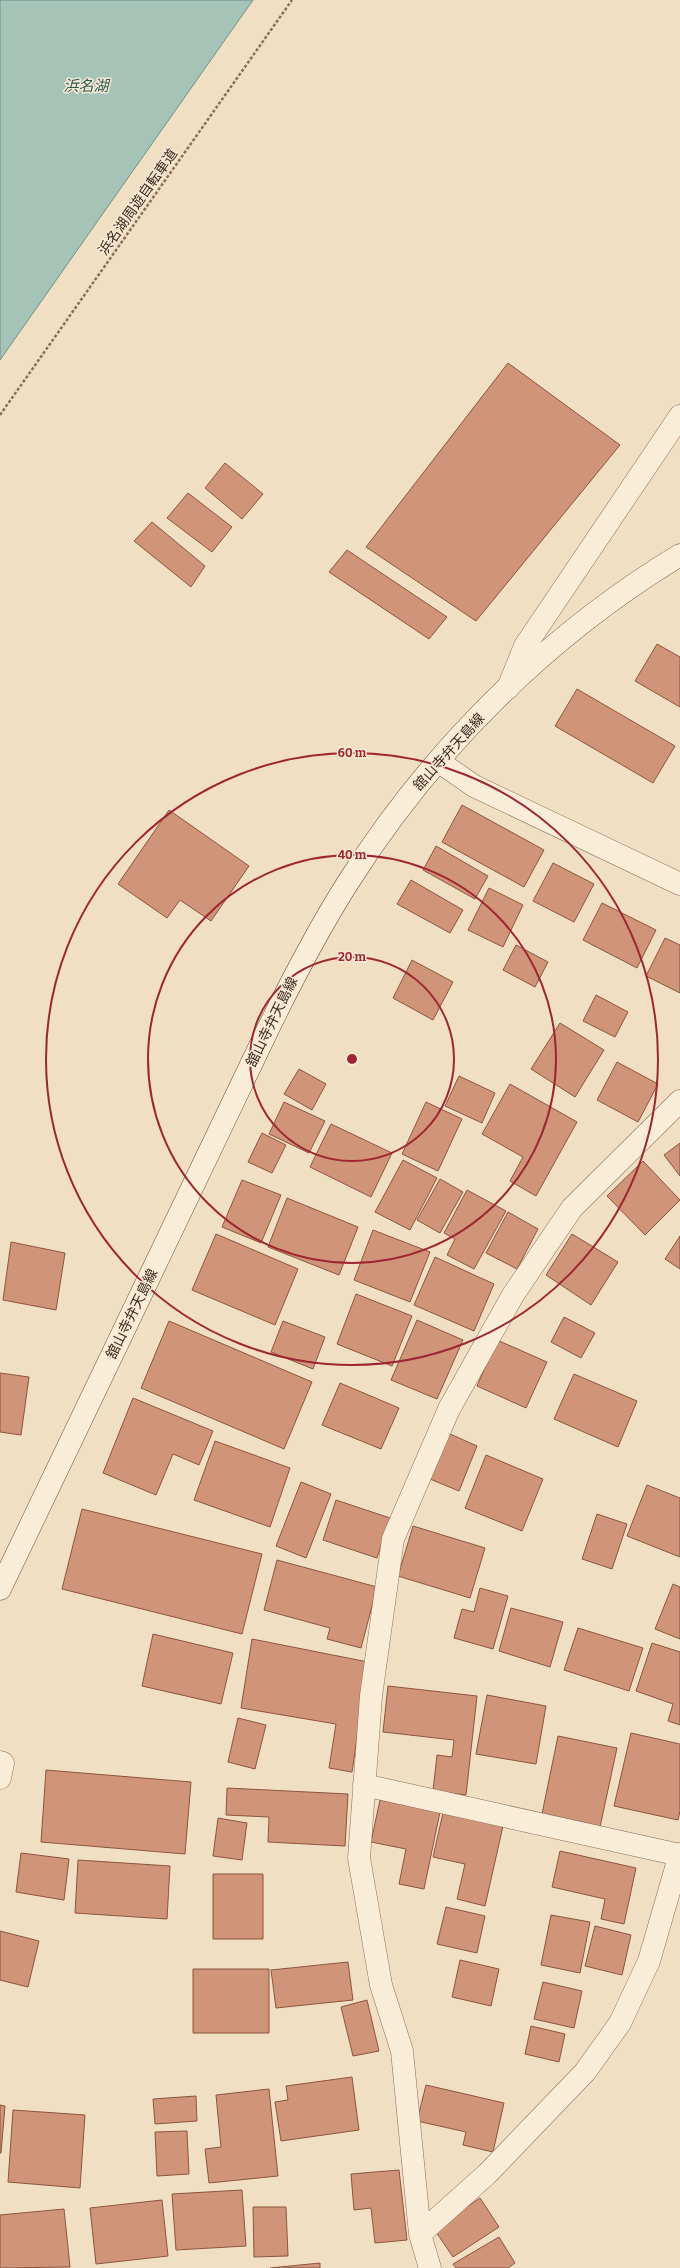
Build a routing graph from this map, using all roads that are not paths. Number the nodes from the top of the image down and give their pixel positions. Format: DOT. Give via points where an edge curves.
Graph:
graph roads {
  1 [pos="680,416"];
  2 [pos="680,555"];
  3 [pos="508,688"];
  4 [pos="438,761"];
  5 [pos="680,884"];
  6 [pos="680,1101"];
  7 [pos="0,1589"];
  8 [pos="0,1762"];
  9 [pos="0,1778"];
  10 [pos="364,1785"];
  11 [pos="680,1855"];
  12 [pos="420,2234"];
  13 [pos="430,2268"];
  1 -- 3 [label="street" via="525,646"];
  2 -- 3 [label="street, 舘山寺弁天島線" via="585,621"];
  3 -- 4 [label="street, 舘山寺弁天島線"];
  4 -- 5 [label="street" via="474,786"];
  4 -- 7 [label="street, 舘山寺弁天島線" via="406,800 347,884 294,977"];
  6 -- 10 [label="street" via="572,1208 513,1295 449,1409 393,1539 371,1696"];
  8 -- 9 [label="street" via="3,1763"];
  10 -- 11 [label="street"];
  10 -- 12 [label="street" via="359,1858 381,1985 402,2051"];
  11 -- 12 [label="street" via="649,1961 620,2023 585,2072 488,2174"];
  12 -- 13 [label="street"];
}
